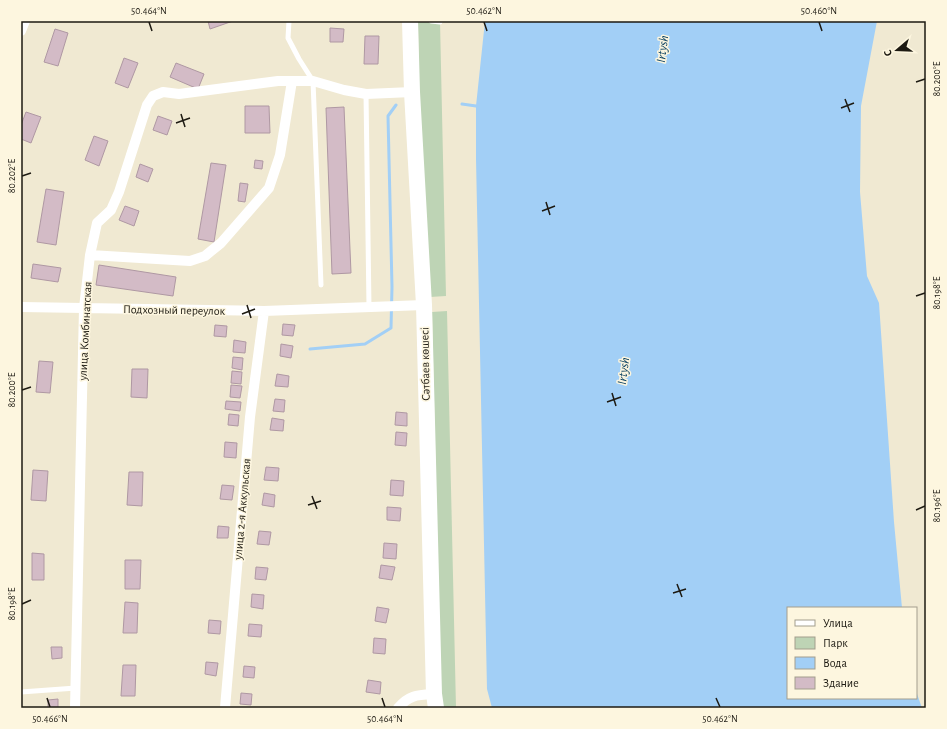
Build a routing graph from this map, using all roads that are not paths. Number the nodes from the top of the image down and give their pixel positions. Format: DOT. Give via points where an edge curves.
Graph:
graph roads {
  1 [pos="25,21"];
  2 [pos="289,21"];
  3 [pos="410,21"];
  4 [pos="431,21"];
  5 [pos="440,22"];
  6 [pos="21,31"];
  7 [pos="292,81"];
  8 [pos="313,81"];
  9 [pos="412,92"];
  10 [pos="366,94"];
  11 [pos="90,255"];
  12 [pos="321,285"];
  13 [pos="424,305"];
  14 [pos="21,307"];
  15 [pos="369,307"];
  16 [pos="84,308"];
  17 [pos="264,311"];
  18 [pos="76,688"];
  19 [pos="21,692"];
  20 [pos="435,701"];
  21 [pos="75,708"];
  22 [pos="225,708"];
  23 [pos="398,708"];
  1 -- 6 [label="street"];
  2 -- 8 [label="lane" via="288,38"];
  3 -- 9 [label="main road, Сәтбаев көшесі"];
  4 -- 5 [label="lane"];
  7 -- 8 [label="street"];
  7 -- 11 [label="street, улица Комбинатская" via="179,94 163,92 153,96 147,105 119,192 111,210 97,223"];
  7 -- 11 [label="street" via="280,155 269,188 221,243 205,256 190,261"];
  8 -- 10 [label="street"];
  8 -- 12 [label="lane"];
  9 -- 10 [label="street"];
  9 -- 13 [label="main road, Сәтбаев көшесі"];
  10 -- 15 [label="lane"];
  11 -- 16 [label="street, улица Комбинатская"];
  13 -- 15 [label="street, Подхозный переулок"];
  13 -- 20 [label="main road, Сәтбаев көшесі"];
  14 -- 16 [label="street, Подхозный переулок"];
  15 -- 17 [label="street, Подхозный переулок"];
  16 -- 17 [label="street, Подхозный переулок"];
  16 -- 18 [label="street, улица Комбинатская"];
  17 -- 22 [label="street, улица 2-я Аккульская" via="250,416"];
  18 -- 19 [label="lane"];
  18 -- 21 [label="street, улица Комбинатская"];
  20 -- 23 [label="street" via="415,696 404,701"];
}
